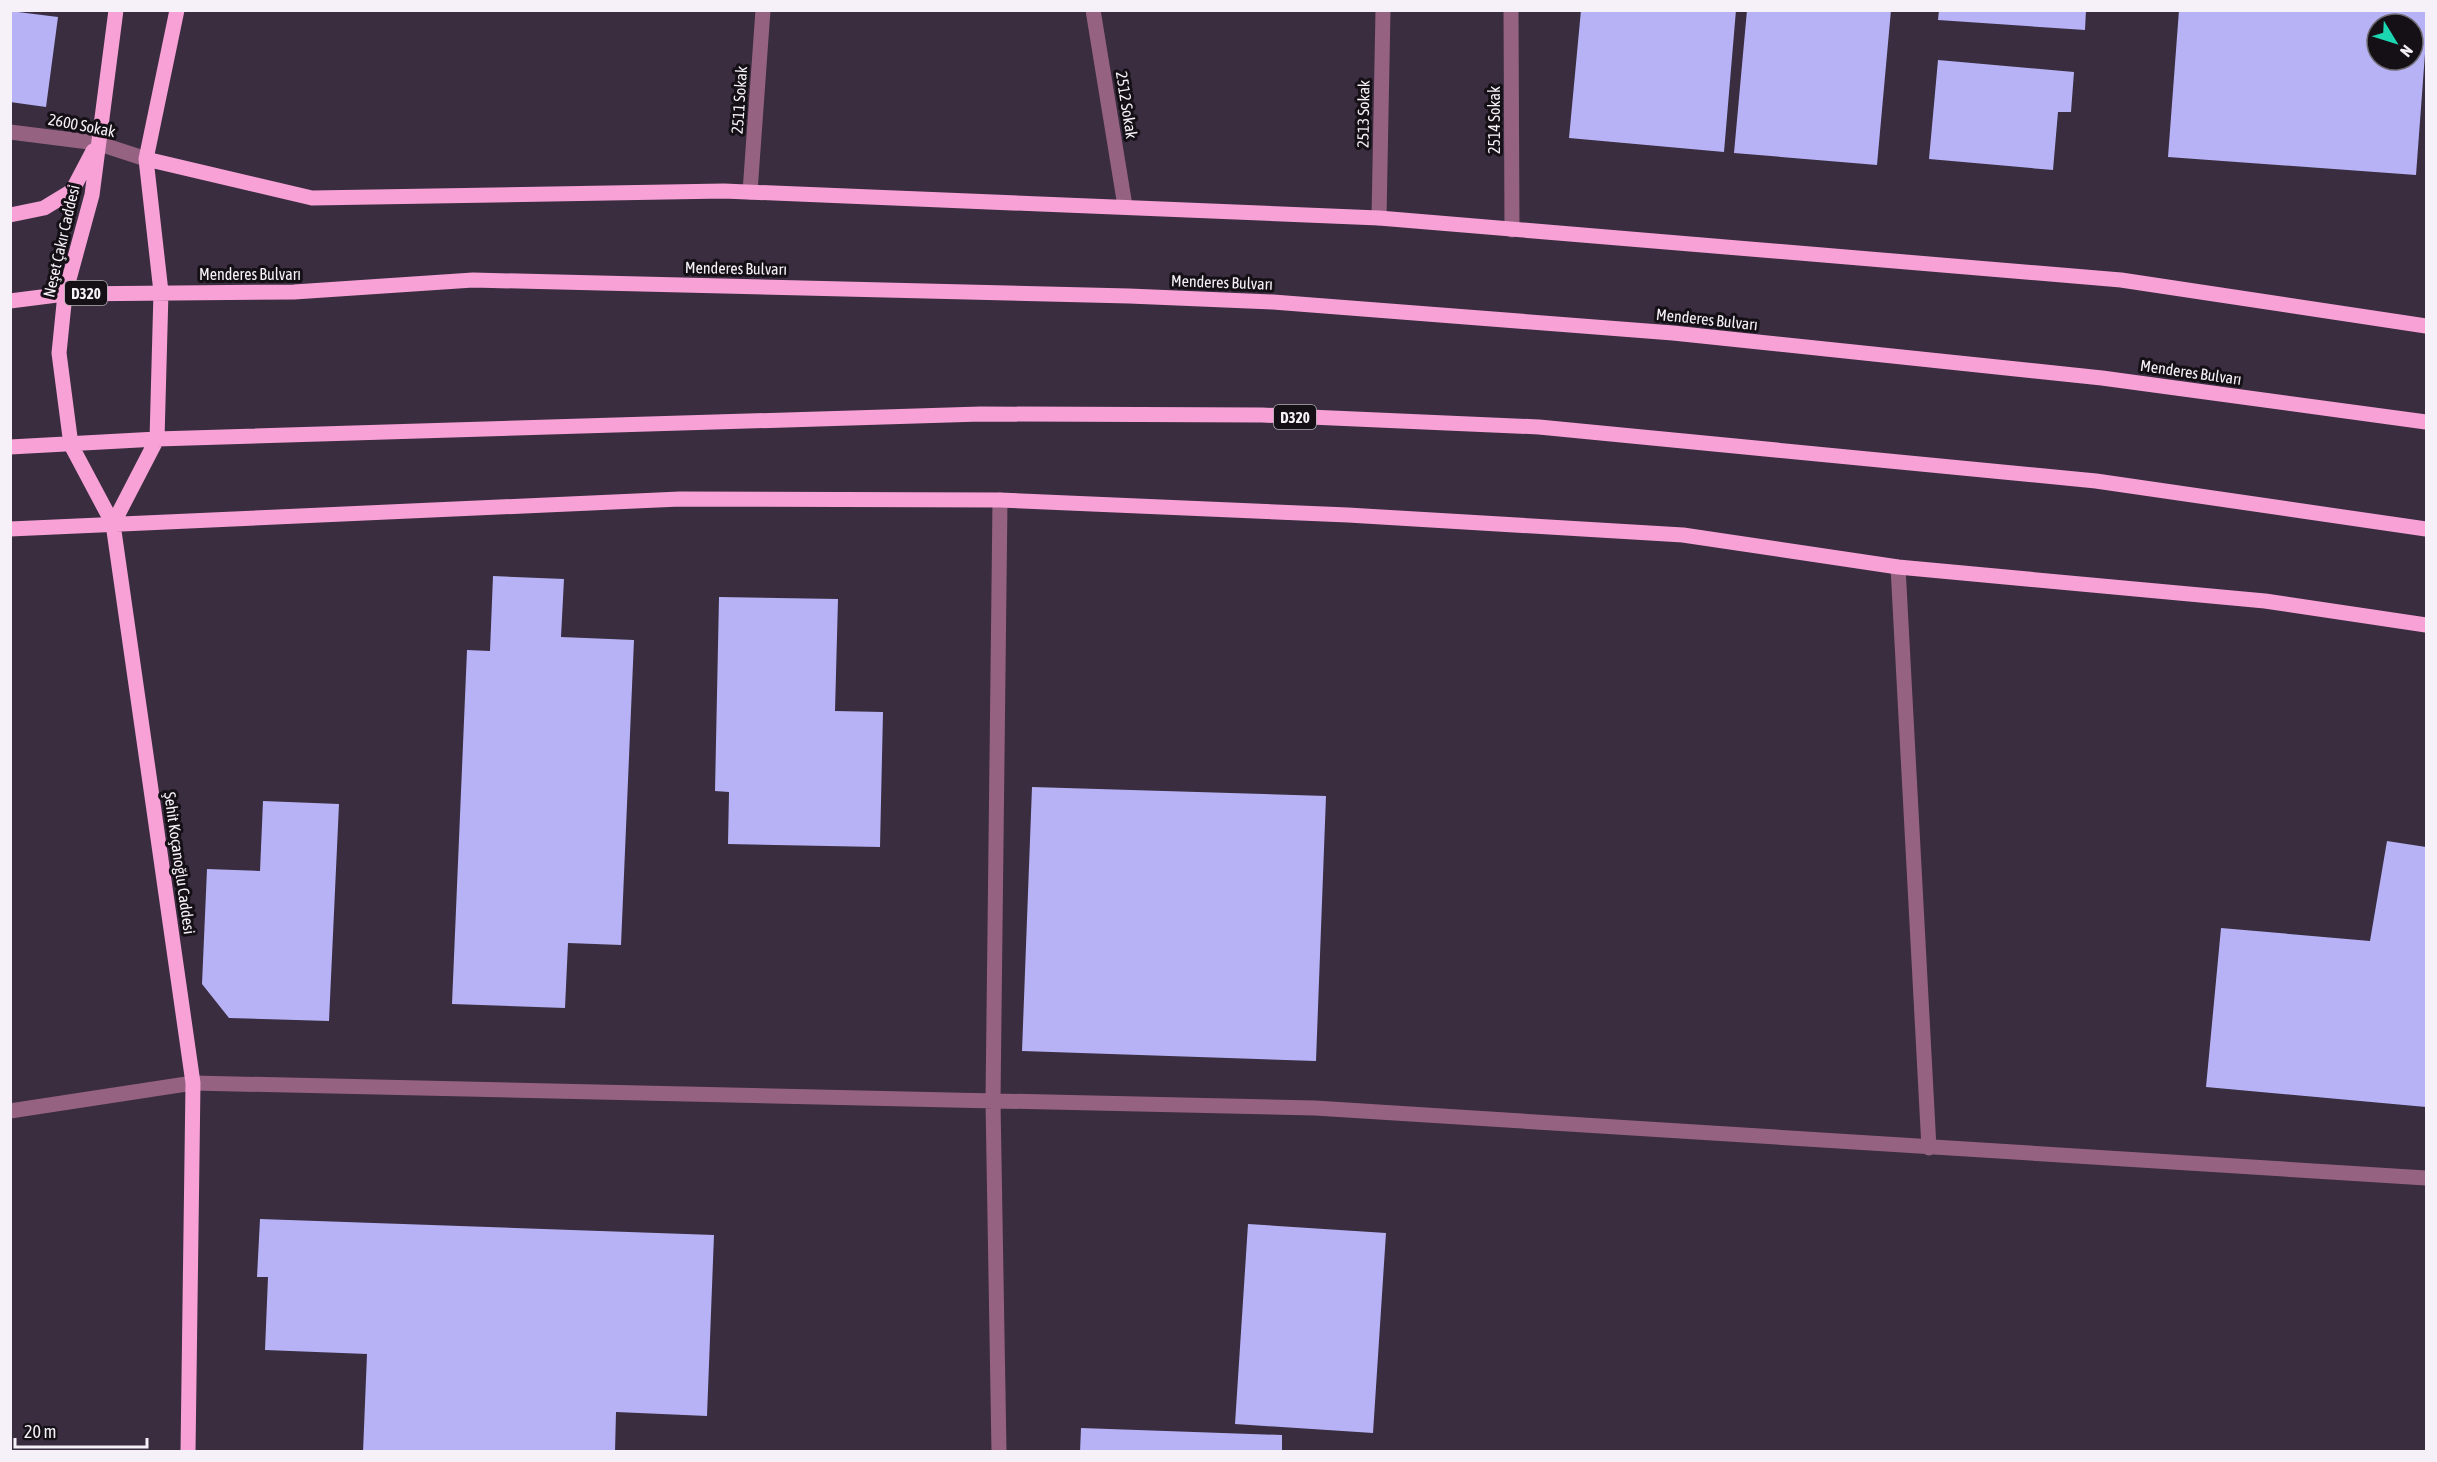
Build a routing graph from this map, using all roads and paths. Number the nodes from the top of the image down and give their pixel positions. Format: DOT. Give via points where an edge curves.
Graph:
graph roads {
  1 [pos="116,10"];
  2 [pos="177,10"];
  3 [pos="764,10"];
  4 [pos="1093,10"];
  5 [pos="1383,10"];
  6 [pos="1511,10"];
  7 [pos="10,132"];
  8 [pos="98,143"];
  9 [pos="146,159"];
  10 [pos="750,192"];
  11 [pos="1125,206"];
  12 [pos="10,215"];
  13 [pos="1379,218"];
  14 [pos="1512,230"];
  15 [pos="161,292"];
  16 [pos="65,294"];
  17 [pos="10,301"];
  18 [pos="2427,326"];
  19 [pos="2427,422"];
  20 [pos="158,440"];
  21 [pos="71,445"];
  22 [pos="10,447"];
  23 [pos="1000,500"];
  24 [pos="113,524"];
  25 [pos="10,529"];
  26 [pos="2427,529"];
  27 [pos="1898,567"];
  28 [pos="2427,625"];
  29 [pos="193,1083"];
  30 [pos="993,1101"];
  31 [pos="10,1111"];
  32 [pos="1929,1148"];
  33 [pos="2427,1178"];
  34 [pos="188,1452"];
  35 [pos="999,1452"];
  1 -- 8 [label="main road, Neşet Çakır Caddesi"];
  2 -- 9 [label="main road"];
  3 -- 10 [label="street, 2511 Sokak"];
  4 -- 11 [label="street, 2512 Sokak"];
  5 -- 13 [label="street, 2513 Sokak"];
  6 -- 14 [label="street, 2514 Sokak"];
  7 -- 8 [label="street, 2600 Sokak"];
  8 -- 9 [label="street, 2600 Sokak"];
  8 -- 12 [label="main road" via="72,192 44,208"];
  8 -- 16 [label="main road, Neşet Çakır Caddesi" via="92,195"];
  9 -- 10 [label="main road" via="312,198"];
  9 -- 15 [label="main road"];
  10 -- 11 [label="main road"];
  11 -- 13 [label="main road"];
  13 -- 14 [label="main road"];
  14 -- 18 [label="main road" via="2121,280"];
  15 -- 16 [label="main road, Menderes Bulvarı / D320"];
  15 -- 19 [label="main road, Menderes Bulvarı / D320" via="294,292 473,280 1273,302 1673,333 2090,377"];
  15 -- 20 [label="main road"];
  16 -- 17 [label="main road, Menderes Bulvarı / D320"];
  16 -- 21 [label="main road, Neşet Çakır Caddesi" via="59,353"];
  20 -- 21 [label="main road, D320"];
  20 -- 24 [label="main road"];
  20 -- 26 [label="main road, D320" via="981,414 1297,417 1539,427 2084,480"];
  21 -- 22 [label="main road, D320"];
  21 -- 24 [label="main road, Şehit Koçanoğlu Caddesi"];
  23 -- 24 [label="main road" via="680,499"];
  23 -- 27 [label="main road" via="1683,535"];
  23 -- 30 [label="street"];
  24 -- 25 [label="main road"];
  24 -- 29 [label="main road, Şehit Koçanoğlu Caddesi"];
  27 -- 28 [label="main road" via="2265,601"];
  27 -- 32 [label="street"];
  29 -- 30 [label="street"];
  29 -- 31 [label="street"];
  29 -- 34 [label="main road, Şehit Koçanoğlu Caddesi"];
  30 -- 32 [label="street" via="1315,1108"];
  30 -- 35 [label="street"];
  32 -- 33 [label="street"];
}
